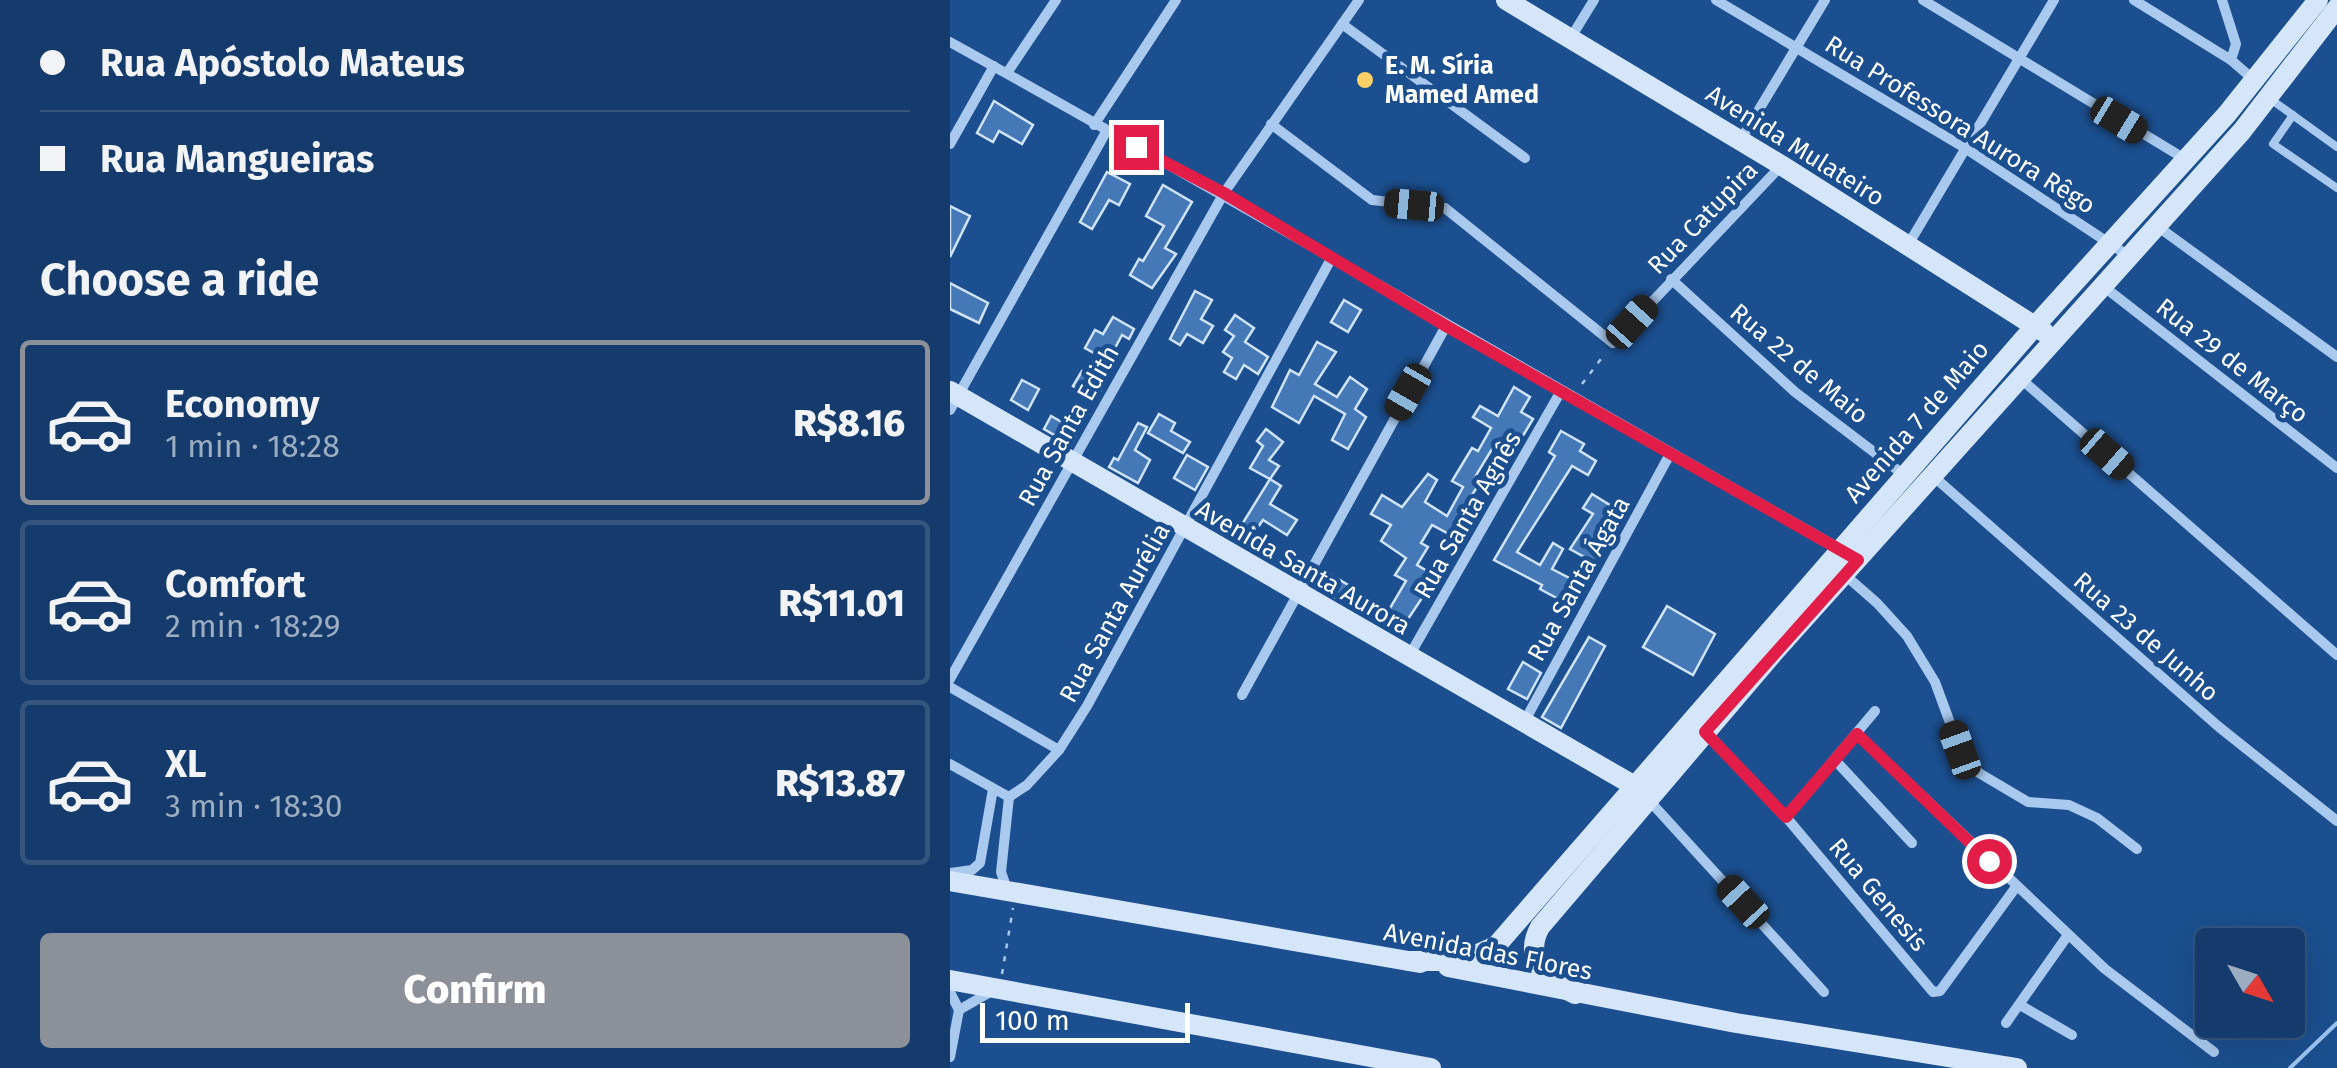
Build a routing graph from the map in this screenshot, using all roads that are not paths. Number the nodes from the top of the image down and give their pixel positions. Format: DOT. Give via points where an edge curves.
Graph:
graph roads {
  1 [pos="1056,0"];
  2 [pos="1176,0"];
  3 [pos="1359,0"];
  4 [pos="1506,0"];
  5 [pos="1594,0"];
  6 [pos="1716,0"];
  7 [pos="1825,0"];
  8 [pos="1923,0"];
  9 [pos="2054,0"];
  10 [pos="2134,0"];
  11 [pos="2222,0"];
  12 [pos="2318,0"];
  13 [pos="2337,8"];
  14 [pos="1342,24"];
  15 [pos="1570,40"];
  16 [pos="950,42"];
  17 [pos="1797,47"];
  18 [pos="2019,58"];
  19 [pos="2231,60"];
  20 [pos="994,66"];
  21 [pos="1007,73"];
  22 [pos="2254,80"];
  23 [pos="2269,98"];
  24 [pos="2293,115"];
  25 [pos="1094,124"];
  26 [pos="1271,124"];
  27 [pos="1106,132"];
  28 [pos="1740,141"];
  29 [pos="950,144"];
  30 [pos="2337,146"];
  31 [pos="1966,148"];
  32 [pos="1525,158"];
  33 [pos="2186,160"];
  34 [pos="1781,165"];
  35 [pos="2337,188"];
  36 [pos="1224,193"];
  37 [pos="2156,226"];
  38 [pos="2110,242"];
  39 [pos="1908,245"];
  40 [pos="2130,257"];
  41 [pos="1331,259"];
  42 [pos="1670,279"];
  43 [pos="2103,286"];
  44 [pos="1446,326"];
  45 [pos="2035,326"];
  46 [pos="2056,339"];
  47 [pos="2337,357"];
  48 [pos="2021,378"];
  49 [pos="1562,391"];
  50 [pos="953,399"];
  51 [pos="1670,454"];
  52 [pos="1072,463"];
  53 [pos="2337,468"];
  54 [pos="1904,475"];
  55 [pos="1933,476"];
  56 [pos="1186,529"];
  57 [pos="1848,561"];
  58 [pos="1296,591"];
  59 [pos="2337,655"];
  60 [pos="1408,658"];
  61 [pos="950,679"];
  62 [pos="950,687"];
  63 [pos="1242,694"];
  64 [pos="1875,712"];
  65 [pos="1523,724"];
  66 [pos="1705,732"];
  67 [pos="1857,734"];
  68 [pos="1059,750"];
  69 [pos="1834,760"];
  70 [pos="950,764"];
  71 [pos="993,789"];
  72 [pos="1640,792"];
  73 [pos="1009,797"];
  74 [pos="1786,817"];
  75 [pos="2337,821"];
  76 [pos="1912,843"];
  77 [pos="2137,849"];
  78 [pos="950,873"];
  79 [pos="950,881"];
  80 [pos="2016,887"];
  81 [pos="1011,898"];
  82 [pos="2068,935"];
  83 [pos="1409,961"];
  84 [pos="950,980"];
  85 [pos="1001,982"];
  86 [pos="950,992"];
  87 [pos="1824,992"];
  88 [pos="1575,994"];
  89 [pos="2020,1005"];
  90 [pos="959,1010"];
  91 [pos="2006,1023"];
  92 [pos="2072,1036"];
  93 [pos="1326,1051"];
  94 [pos="1918,1052"];
  95 [pos="2214,1052"];
  96 [pos="950,1057"];
  97 [pos="1346,1068"];
  98 [pos="1431,1068"];
  99 [pos="1937,1068"];
  100 [pos="2017,1068"];
  1 -- 21 [label="street"];
  2 -- 25 [label="street"];
  3 -- 14 [label="street"];
  4 -- 15 [label="main road, Avenida Mulateiro"];
  5 -- 15 [label="street"];
  6 -- 17 [label="street, Rua Professora Aurora Rêgo"];
  7 -- 17 [label="street"];
  8 -- 18 [label="street"];
  9 -- 18 [label="street"];
  10 -- 19 [label="street"];
  11 -- 19 [label="street" via="2236,44"];
  12 -- 22 [label="main road, Avenida 7 de Maio"];
  13 -- 23 [label="main road, Avenida 7 de Maio"];
  14 -- 26 [label="street"];
  14 -- 32 [label="street"];
  15 -- 28 [label="main road, Avenida Mulateiro"];
  16 -- 20 [label="street"];
  17 -- 28 [label="street"];
  17 -- 31 [label="street, Rua Professora Aurora Rêgo"];
  18 -- 31 [label="street"];
  18 -- 33 [label="street"];
  19 -- 22 [label="street"];
  20 -- 21 [label="street"];
  20 -- 29 [label="street"];
  21 -- 25 [label="street"];
  22 -- 33 [label="main road, Avenida 7 de Maio"];
  23 -- 24 [label="lane"];
  23 -- 37 [label="main road, Avenida 7 de Maio"];
  24 -- 30 [label="lane"];
  24 -- 35 [label="lane" via="2274,144"];
  25 -- 27 [label="street"];
  26 -- 36 [label="street"];
  26 -- 42 [label="street, Rua Catupira" via="1372,200 1445,208 1613,342"];
  27 -- 36 [label="street"];
  27 -- 50 [label="street"];
  28 -- 34 [label="main road, Avenida Mulateiro"];
  31 -- 38 [label="street, Rua Professora Aurora Rêgo"];
  31 -- 39 [label="street"];
  33 -- 38 [label="main road, Avenida 7 de Maio"];
  34 -- 39 [label="main road, Avenida Mulateiro"];
  34 -- 42 [label="street, Rua Catupira"];
  36 -- 41 [label="street"];
  36 -- 52 [label="street, Rua Santa Edith"];
  37 -- 40 [label="main road, Avenida 7 de Maio"];
  37 -- 47 [label="street"];
  38 -- 40 [label="street, Rua Professora Aurora Rêgo"];
  38 -- 45 [label="main road, Avenida 7 de Maio"];
  39 -- 45 [label="main road, Avenida Mulateiro"];
  40 -- 43 [label="main road, Avenida 7 de Maio"];
  41 -- 44 [label="street"];
  41 -- 56 [label="street, Rua Santa Aurélia"];
  42 -- 54 [label="street, Rua 22 de Maio" via="1795,392"];
  43 -- 46 [label="main road, Avenida 7 de Maio"];
  43 -- 53 [label="street, Rua 29 de Março"];
  44 -- 49 [label="street"];
  44 -- 58 [label="street"];
  45 -- 46 [label="main road, Avenida Mulateiro"];
  45 -- 54 [label="main road, Avenida 7 de Maio"];
  46 -- 48 [label="main road, Avenida 7 de Maio"];
  48 -- 55 [label="main road, Avenida 7 de Maio"];
  48 -- 59 [label="street"];
  49 -- 51 [label="street"];
  49 -- 60 [label="street, Rua Santa Agnês"];
  50 -- 52 [label="main road, Avenida Santa Aurora"];
  51 -- 57 [label="street"];
  51 -- 65 [label="street, Rua Santa Ágata"];
  52 -- 56 [label="main road, Avenida Santa Aurora"];
  52 -- 61 [label="street, Rua Santa Edith"];
  54 -- 57 [label="main road, Avenida 7 de Maio"];
  55 -- 57 [label="main road, Avenida 7 de Maio"];
  55 -- 75 [label="street, Rua 23 de Junho" via="2219,728"];
  56 -- 58 [label="main road, Avenida Santa Aurora"];
  56 -- 68 [label="street, Rua Santa Aurélia"];
  57 -- 66 [label="main road, Avenida 7 de Maio"];
  57 -- 72 [label="main road, Avenida 7 de Maio"];
  57 -- 77 [label="street" via="1936,682 1960,750 1979,773 2028,802 2070,805"];
  58 -- 60 [label="main road, Avenida Santa Aurora"];
  58 -- 63 [label="street"];
  60 -- 65 [label="main road, Avenida Santa Aurora"];
  62 -- 68 [label="street"];
  64 -- 67 [label="street"];
  65 -- 72 [label="main road, Avenida Santa Aurora"];
  66 -- 72 [label="main road, Avenida 7 de Maio"];
  66 -- 74 [label="street, Rua Genesis"];
  67 -- 69 [label="street"];
  67 -- 80 [label="street"];
  68 -- 73 [label="street, Rua Santa Aurélia"];
  69 -- 74 [label="street"];
  69 -- 76 [label="street"];
  70 -- 71 [label="street"];
  71 -- 73 [label="street"];
  71 -- 78 [label="street" via="980,862"];
  72 -- 83 [label="main road, Avenida 7 de Maio" via="1496,946 1462,961"];
  72 -- 87 [label="street"];
  72 -- 88 [label="main road, Avenida 7 de Maio" via="1535,936 1544,975"];
  73 -- 81 [label="street" via="1001,872"];
  74 -- 80 [label="street, Rua Genesis" via="1930,989 1940,991"];
  79 -- 81 [label="main road, Avenida das Flores"];
  80 -- 82 [label="street"];
  81 -- 83 [label="main road, Avenida das Flores"];
  82 -- 89 [label="street"];
  82 -- 95 [label="street"];
  83 -- 88 [label="main road, Avenida das Flores"];
  84 -- 85 [label="main road"];
  85 -- 90 [label="street"];
  85 -- 93 [label="main road"];
  86 -- 90 [label="street"];
  88 -- 94 [label="main road, Avenida das Flores"];
  89 -- 91 [label="street"];
  89 -- 92 [label="street"];
  90 -- 96 [label="street"];
  93 -- 97 [label="main road"];
  93 -- 98 [label="main road"];
  94 -- 99 [label="main road"];
  94 -- 100 [label="main road, Avenida das Flores"];
}
